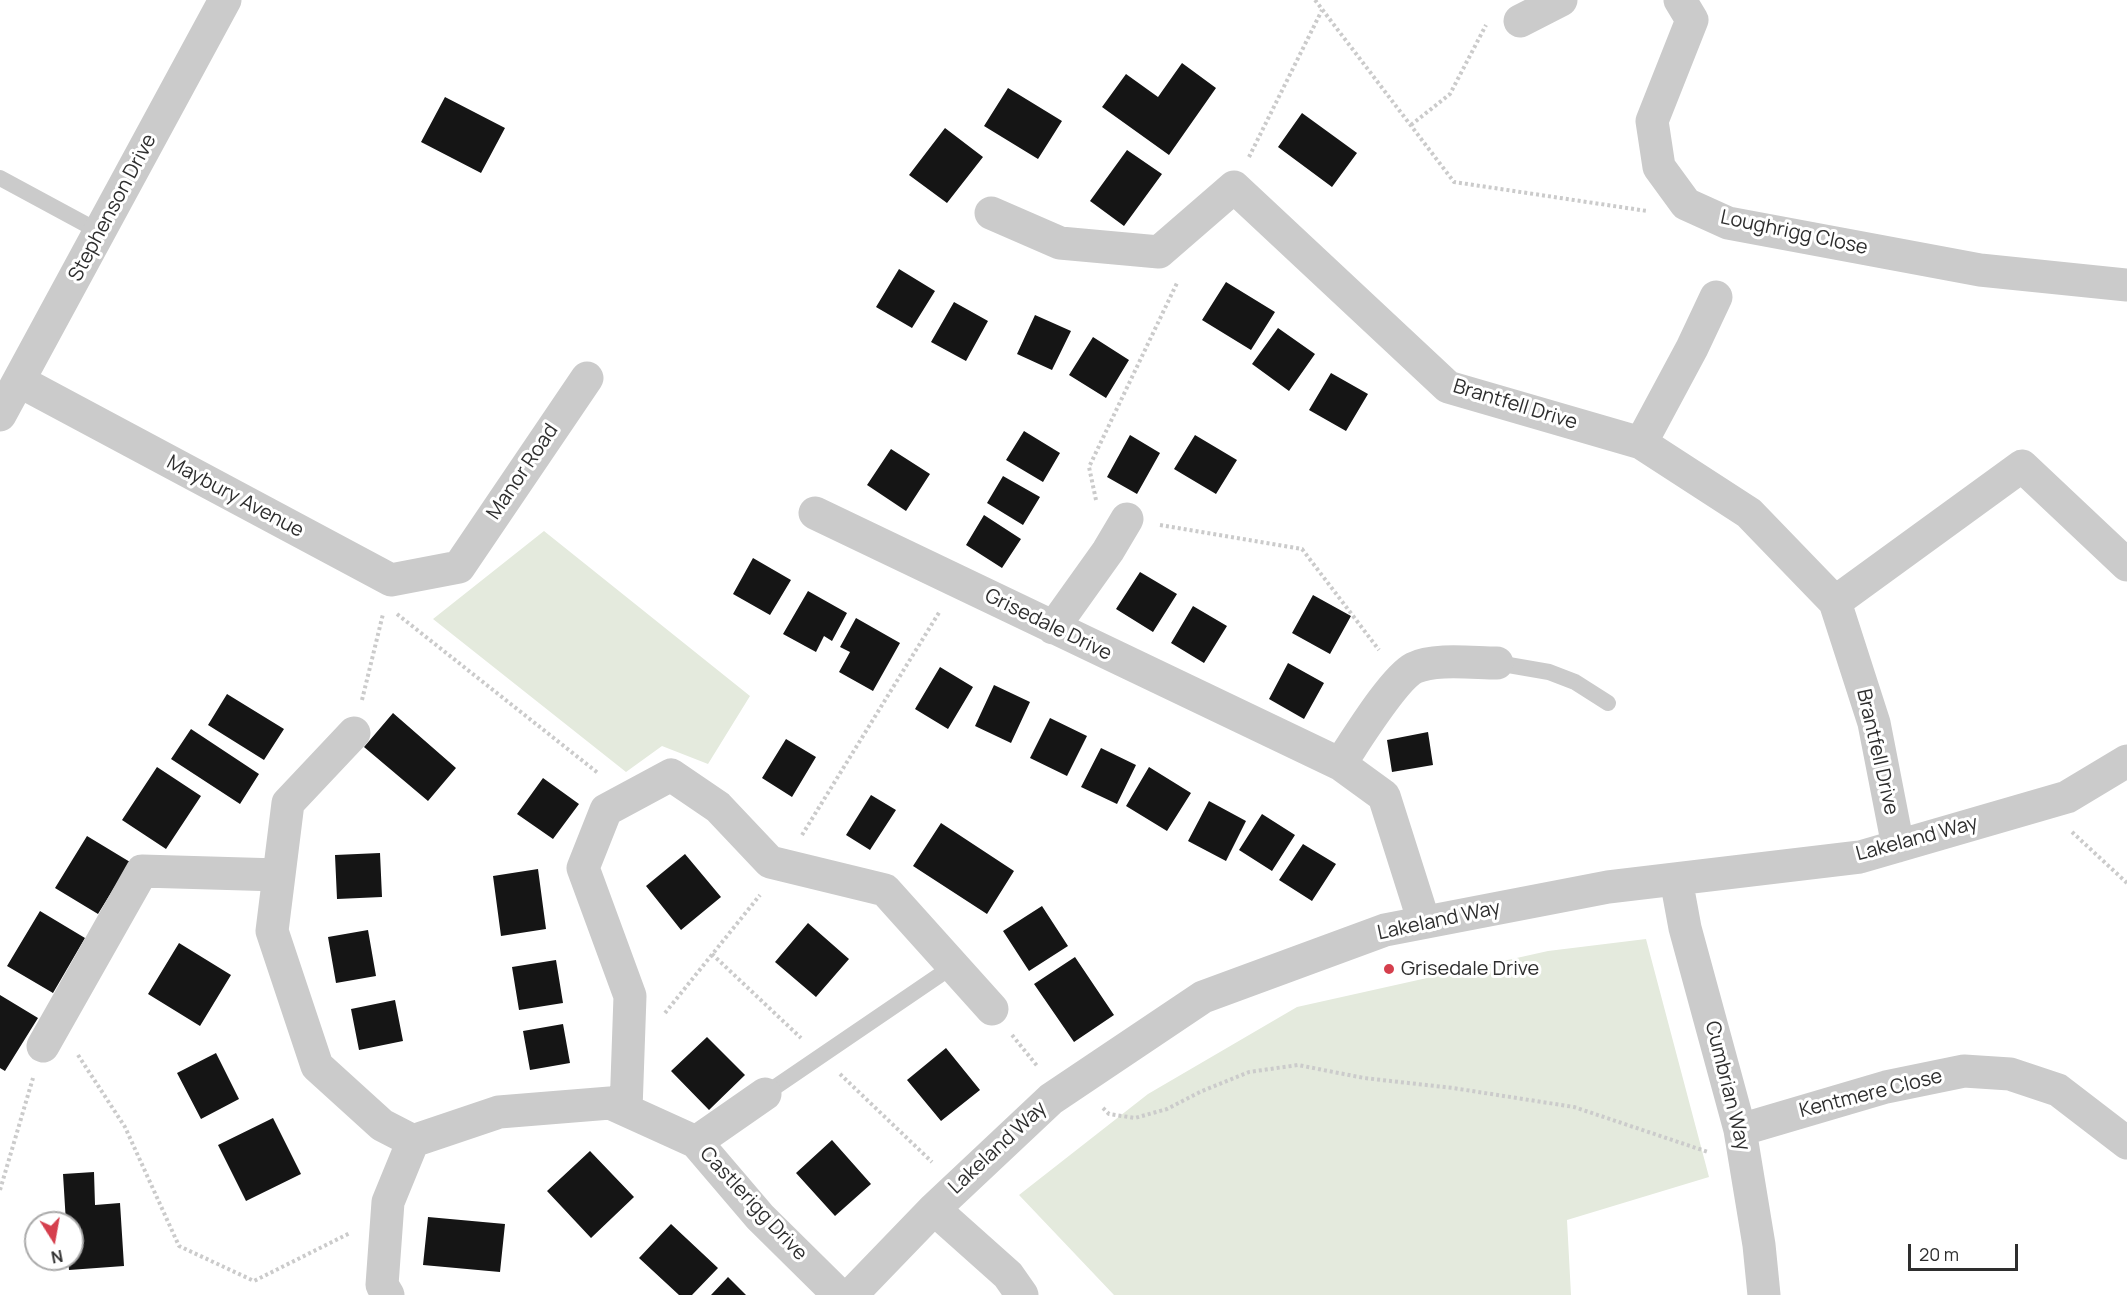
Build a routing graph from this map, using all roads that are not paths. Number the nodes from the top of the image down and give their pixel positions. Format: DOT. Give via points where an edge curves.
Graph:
graph roads {
  1 [pos="225,0"];
  2 [pos="1561,0"];
  3 [pos="1680,0"];
  4 [pos="1520,21"];
  5 [pos="0,178"];
  6 [pos="991,213"];
  7 [pos="100,232"];
  8 [pos="2127,285"];
  9 [pos="1716,297"];
  10 [pos="587,378"];
  11 [pos="19,381"];
  12 [pos="0,415"];
  13 [pos="1641,443"];
  14 [pos="815,513"];
  15 [pos="1127,519"];
  16 [pos="2127,565"];
  17 [pos="388,592"];
  18 [pos="1835,602"];
  19 [pos="1053,628"];
  20 [pos="1497,663"];
  21 [pos="1608,703"];
  22 [pos="354,732"];
  23 [pos="2127,761"];
  24 [pos="1340,764"];
  25 [pos="1898,846"];
  26 [pos="279,875"];
  27 [pos="1676,879"];
  28 [pos="1424,922"];
  29 [pos="953,966"];
  30 [pos="992,1009"];
  31 [pos="50,1034"];
  32 [pos="765,1094"];
  33 [pos="626,1110"];
  34 [pos="1742,1140"];
  35 [pos="413,1141"];
  36 [pos="696,1142"];
  37 [pos="2127,1143"];
  38 [pos="934,1209"];
  39 [pos="388,1295"];
  40 [pos="839,1295"];
  41 [pos="851,1295"];
  42 [pos="1022,1295"];
  43 [pos="1764,1295"];
  1 -- 7 [label="street, Stephenson Drive"];
  2 -- 4 [label="street"];
  3 -- 8 [label="street, Loughrigg Close" via="1692,20 1652,121 1659,167 1686,204 1728,223 1980,270"];
  5 -- 7 [label="lane"];
  6 -- 13 [label="street, Brantfell Drive" via="1060,243 1159,252 1234,187 1448,387"];
  7 -- 11 [label="street, Stephenson Drive"];
  9 -- 13 [label="street"];
  10 -- 17 [label="street, Manor Road" via="459,567"];
  11 -- 12 [label="street, Stephenson Drive"];
  11 -- 17 [label="street, Maybury Avenue"];
  13 -- 18 [label="street, Brantfell Drive" via="1749,513"];
  14 -- 19 [label="street, Grisedale Drive"];
  15 -- 19 [label="street"];
  16 -- 18 [label="street" via="2022,466"];
  18 -- 25 [label="street, Brantfell Drive" via="1874,723"];
  19 -- 24 [label="street, Grisedale Drive"];
  20 -- 21 [label="lane" via="1549,672 1575,682"];
  20 -- 24 [label="street" via="1436,663 1414,668 1400,678"];
  22 -- 26 [label="street" via="288,803"];
  23 -- 25 [label="street, Lakeland Way" via="2067,797"];
  24 -- 28 [label="street, Grisedale Drive" via="1384,796"];
  25 -- 27 [label="street, Lakeland Way" via="1860,857"];
  26 -- 31 [label="street" via="142,871"];
  26 -- 35 [label="street" via="272,931 317,1066 382,1125"];
  27 -- 28 [label="street, Lakeland Way" via="1608,886"];
  27 -- 34 [label="street, Cumbrian Way" via="1685,928"];
  28 -- 38 [label="street, Lakeland Way" via="1385,930 1203,997 1068,1087"];
  29 -- 30 [label="street"];
  29 -- 32 [label="lane"];
  29 -- 33 [label="street" via="885,890 770,862 718,807 672,775 606,810 583,867 630,996"];
  32 -- 36 [label="street"];
  33 -- 35 [label="street, Castlerigg Drive" via="610,1103 499,1112"];
  33 -- 36 [label="street, Castlerigg Drive"];
  34 -- 37 [label="street, Kentmere Close" via="1886,1087 1965,1071 2010,1074 2058,1090"];
  34 -- 43 [label="street, Cumbrian Way" via="1760,1245"];
  35 -- 39 [label="street" via="388,1202 382,1285"];
  36 -- 40 [label="street, Castlerigg Drive" via="760,1217"];
  38 -- 41 [label="street, Lakeland Way"];
  38 -- 42 [label="street" via="1008,1275"];
}
